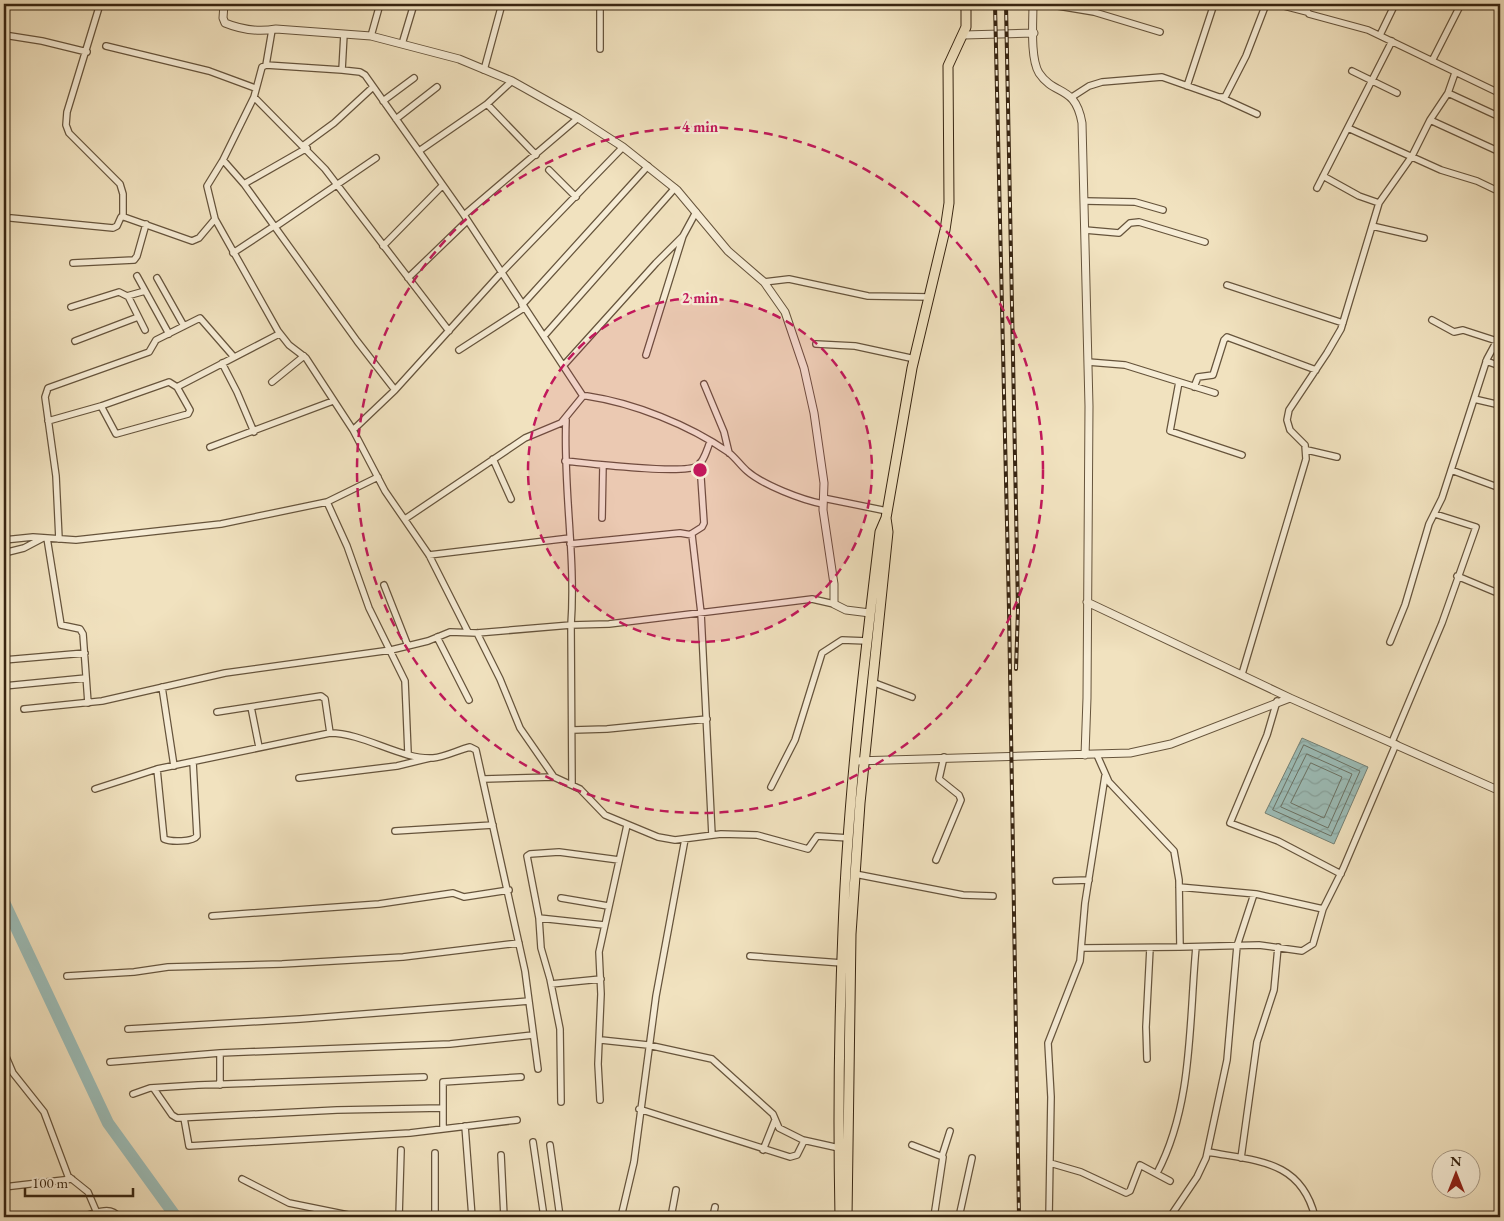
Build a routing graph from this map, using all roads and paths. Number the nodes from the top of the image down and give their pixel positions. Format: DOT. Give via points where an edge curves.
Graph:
graph roads {
  1 [pos="100,4"];
  2 [pos="224,4"];
  3 [pos="380,4"];
  4 [pos="414,4"];
  5 [pos="502,4"];
  6 [pos="600,4"];
  7 [pos="966,4"];
  8 [pos="1033,4"];
  9 [pos="1046,4"];
  10 [pos="1214,4"];
  11 [pos="1266,4"];
  12 [pos="1276,4"];
  13 [pos="1308,4"];
  14 [pos="1395,4"];
  15 [pos="1461,4"];
  16 [pos="1494,4"];
  17 [pos="1500,7"];
  18 [pos="1307,12"];
  19 [pos="272,30"];
  20 [pos="1160,32"];
  21 [pos="1034,33"];
  22 [pos="344,34"];
  23 [pos="4,35"];
  24 [pos="964,35"];
  25 [pos="1380,35"];
  26 [pos="371,36"];
  27 [pos="1392,41"];
  28 [pos="402,44"];
  29 [pos="106,46"];
  30 [pos="600,49"];
  31 [pos="87,52"];
  32 [pos="1432,61"];
  33 [pos="266,65"];
  34 [pos="342,70"];
  35 [pos="484,70"];
  36 [pos="1352,71"];
  37 [pos="1455,73"];
  38 [pos="414,78"];
  39 [pos="1372,79"];
  40 [pos="512,81"];
  41 [pos="437,86"];
  42 [pos="1187,86"];
  43 [pos="373,87"];
  44 [pos="255,88"];
  45 [pos="1397,93"];
  46 [pos="1448,93"];
  47 [pos="1499,94"];
  48 [pos="1072,96"];
  49 [pos="254,97"];
  50 [pos="1222,98"];
  51 [pos="383,101"];
  52 [pos="487,104"];
  53 [pos="1258,114"];
  54 [pos="1500,117"];
  55 [pos="578,118"];
  56 [pos="396,119"];
  57 [pos="1430,120"];
  58 [pos="1348,128"];
  59 [pos="305,146"];
  60 [pos="623,147"];
  61 [pos="419,151"];
  62 [pos="1500,152"];
  63 [pos="536,154"];
  64 [pos="1412,156"];
  65 [pos="376,158"];
  66 [pos="223,160"];
  67 [pos="648,166"];
  68 [pos="549,170"];
  69 [pos="1323,176"];
  70 [pos="244,184"];
  71 [pos="338,185"];
  72 [pos="442,186"];
  73 [pos="675,188"];
  74 [pos="1317,188"];
  75 [pos="1500,192"];
  76 [pos="576,196"];
  77 [pos="1085,201"];
  78 [pos="1379,203"];
  79 [pos="1163,210"];
  80 [pos="696,212"];
  81 [pos="123,217"];
  82 [pos="11,218"];
  83 [pos="465,218"];
  84 [pos="215,219"];
  85 [pos="146,224"];
  86 [pos="274,226"];
  87 [pos="1372,226"];
  88 [pos="1085,230"];
  89 [pos="682,236"];
  90 [pos="1424,238"];
  91 [pos="1205,242"];
  92 [pos="383,246"];
  93 [pos="233,253"];
  94 [pos="72,263"];
  95 [pos="501,273"];
  96 [pos="137,276"];
  97 [pos="157,278"];
  98 [pos="408,278"];
  99 [pos="764,282"];
  100 [pos="1227,285"];
  101 [pos="145,291"];
  102 [pos="128,296"];
  103 [pos="930,297"];
  104 [pos="71,307"];
  105 [pos="523,307"];
  106 [pos="138,317"];
  107 [pos="1432,320"];
  108 [pos="1343,323"];
  109 [pos="184,326"];
  110 [pos="145,330"];
  111 [pos="449,330"];
  112 [pos="169,334"];
  113 [pos="279,334"];
  114 [pos="544,336"];
  115 [pos="1499,338"];
  116 [pos="75,341"];
  117 [pos="816,344"];
  118 [pos="458,350"];
  119 [pos="646,355"];
  120 [pos="304,356"];
  121 [pos="234,357"];
  122 [pos="915,359"];
  123 [pos="1486,361"];
  124 [pos="1088,362"];
  125 [pos="222,364"];
  126 [pos="564,365"];
  127 [pos="1500,366"];
  128 [pos="1316,370"];
  129 [pos="272,382"];
  130 [pos="1179,382"];
  131 [pos="704,384"];
  132 [pos="1194,386"];
  133 [pos="177,388"];
  134 [pos="395,390"];
  135 [pos="1215,393"];
  136 [pos="583,396"];
  137 [pos="1474,399"];
  138 [pos="333,401"];
  139 [pos="1500,405"];
  140 [pos="101,406"];
  141 [pos="566,420"];
  142 [pos="48,421"];
  143 [pos="354,430"];
  144 [pos="254,432"];
  145 [pos="710,442"];
  146 [pos="210,447"];
  147 [pos="1307,450"];
  148 [pos="729,453"];
  149 [pos="1242,455"];
  150 [pos="1336,457"];
  151 [pos="493,460"];
  152 [pos="565,462"];
  153 [pos="603,464"];
  154 [pos="700,464"];
  155 [pos="1451,470"];
  156 [pos="378,477"];
  157 [pos="1500,488"];
  158 [pos="511,499"];
  159 [pos="823,501"];
  160 [pos="327,502"];
  161 [pos="1434,514"];
  162 [pos="887,515"];
  163 [pos="602,518"];
  164 [pos="406,520"];
  165 [pos="691,534"];
  166 [pos="45,538"];
  167 [pos="59,539"];
  168 [pos="4,540"];
  169 [pos="570,541"];
  170 [pos="4,553"];
  171 [pos="429,555"];
  172 [pos="1457,576"];
  173 [pos="384,585"];
  174 [pos="1500,594"];
  175 [pos="1087,602"];
  176 [pos="834,604"];
  177 [pos="702,613"];
  178 [pos="870,613"];
  179 [pos="571,625"];
  180 [pos="468,632"];
  181 [pos="476,633"];
  182 [pos="437,637"];
  183 [pos="867,641"];
  184 [pos="1390,642"];
  185 [pos="408,646"];
  186 [pos="391,650"];
  187 [pos="85,653"];
  188 [pos="4,660"];
  189 [pos="1242,674"];
  190 [pos="86,678"];
  191 [pos="872,682"];
  192 [pos="4,686"];
  193 [pos="162,687"];
  194 [pos="912,697"];
  195 [pos="1290,698"];
  196 [pos="468,700"];
  197 [pos="1277,701"];
  198 [pos="88,703"];
  199 [pos="251,707"];
  200 [pos="24,709"];
  201 [pos="217,712"];
  202 [pos="707,719"];
  203 [pos="573,730"];
  204 [pos="330,732"];
  205 [pos="1394,743"];
  206 [pos="259,747"];
  207 [pos="408,753"];
  208 [pos="1085,755"];
  209 [pos="1097,755"];
  210 [pos="944,757"];
  211 [pos="432,758"];
  212 [pos="866,760"];
  213 [pos="855,761"];
  214 [pos="193,762"];
  215 [pos="174,766"];
  216 [pos="157,768"];
  217 [pos="1105,776"];
  218 [pos="299,778"];
  219 [pos="554,778"];
  220 [pos="484,779"];
  221 [pos="572,785"];
  222 [pos="771,787"];
  223 [pos="95,789"];
  224 [pos="1500,792"];
  225 [pos="493,825"];
  226 [pos="627,825"];
  227 [pos="395,831"];
  228 [pos="712,835"];
  229 [pos="849,838"];
  230 [pos="685,840"];
  231 [pos="619,860"];
  232 [pos="936,860"];
  233 [pos="855,874"];
  234 [pos="1340,874"];
  235 [pos="1089,880"];
  236 [pos="1056,881"];
  237 [pos="1179,888"];
  238 [pos="509,890"];
  239 [pos="1254,894"];
  240 [pos="993,896"];
  241 [pos="561,898"];
  242 [pos="608,906"];
  243 [pos="1323,909"];
  244 [pos="212,916"];
  245 [pos="539,918"];
  246 [pos="604,925"];
  247 [pos="519,943"];
  248 [pos="1237,946"];
  249 [pos="1180,947"];
  250 [pos="1082,948"];
  251 [pos="1150,948"];
  252 [pos="1196,948"];
  253 [pos="1278,948"];
  254 [pos="750,956"];
  255 [pos="842,963"];
  256 [pos="66,976"];
  257 [pos="601,979"];
  258 [pos="551,984"];
  259 [pos="529,1001"];
  260 [pos="128,1029"];
  261 [pos="533,1035"];
  262 [pos="601,1040"];
  263 [pos="648,1046"];
  264 [pos="4,1052"];
  265 [pos="220,1053"];
  266 [pos="1147,1059"];
  267 [pos="110,1062"];
  268 [pos="538,1069"];
  269 [pos="424,1077"];
  270 [pos="521,1077"];
  271 [pos="220,1084"];
  272 [pos="154,1089"];
  273 [pos="133,1094"];
  274 [pos="600,1100"];
  275 [pos="561,1102"];
  276 [pos="443,1108"];
  277 [pos="639,1109"];
  278 [pos="184,1118"];
  279 [pos="517,1120"];
  280 [pos="775,1120"];
  281 [pos="465,1126"];
  282 [pos="444,1128"];
  283 [pos="950,1131"];
  284 [pos="804,1141"];
  285 [pos="533,1142"];
  286 [pos="912,1145"];
  287 [pos="550,1146"];
  288 [pos="839,1148"];
  289 [pos="401,1150"];
  290 [pos="764,1150"];
  291 [pos="1208,1152"];
  292 [pos="435,1153"];
  293 [pos="501,1156"];
  294 [pos="942,1156"];
  295 [pos="972,1158"];
  296 [pos="1241,1158"];
  297 [pos="1050,1163"];
  298 [pos="1157,1173"];
  299 [pos="72,1179"];
  300 [pos="242,1179"];
  301 [pos="1170,1181"];
  302 [pos="4,1187"];
  303 [pos="676,1190"];
  304 [pos="715,1207"];
  305 [pos="97,1213"];
  306 [pos="1174,1216"];
  307 [pos="78,1217"];
  308 [pos="119,1217"];
  309 [pos="358,1217"];
  310 [pos="399,1217"];
  311 [pos="435,1217"];
  312 [pos="472,1217"];
  313 [pos="504,1217"];
  314 [pos="544,1217"];
  315 [pos="560,1217"];
  316 [pos="621,1217"];
  317 [pos="671,1217"];
  318 [pos="713,1217"];
  319 [pos="840,1217"];
  320 [pos="847,1217"];
  321 [pos="934,1217"];
  322 [pos="959,1217"];
  323 [pos="1050,1217"];
  324 [pos="1315,1217"];
  1 -- 31 [label="street"];
  2 -- 19 [label="street" via="226,23 245,30"];
  3 -- 26 [label="street"];
  4 -- 28 [label="street"];
  5 -- 35 [label="street"];
  6 -- 30 [label="street"];
  7 -- 24 [label="main road"];
  8 -- 21 [label="street"];
  9 -- 20 [label="street" via="1094,12"];
  10 -- 42 [label="street"];
  11 -- 50 [label="street" via="1246,56 1227,96"];
  12 -- 18 [label="street"];
  13 -- 18 [label="street"];
  14 -- 25 [label="street"];
  15 -- 32 [label="street"];
  16 -- 17 [label="street"];
  18 -- 25 [label="street"];
  19 -- 22 [label="street"];
  19 -- 33 [label="street"];
  21 -- 24 [label="street"];
  21 -- 48 [label="street" via="1034,59 1038,71"];
  22 -- 26 [label="street"];
  22 -- 34 [label="street"];
  23 -- 31 [label="street"];
  24 -- 103 [label="main road" via="948,66 949,203"];
  25 -- 27 [label="street"];
  26 -- 28 [label="street"];
  27 -- 32 [label="street"];
  27 -- 39 [label="street"];
  28 -- 35 [label="street" via="459,59"];
  29 -- 44 [label="street" via="209,71"];
  31 -- 81 [label="street" via="67,112 66,129 120,184"];
  32 -- 37 [label="street"];
  33 -- 34 [label="street"];
  33 -- 44 [label="street" via="261,69"];
  34 -- 43 [label="street" via="363,73"];
  35 -- 40 [label="street"];
  36 -- 39 [label="street"];
  37 -- 46 [label="street"];
  37 -- 47 [label="street"];
  38 -- 51 [label="street"];
  39 -- 45 [label="street"];
  39 -- 58 [label="street"];
  40 -- 52 [label="street"];
  40 -- 55 [label="street"];
  41 -- 56 [label="street"];
  42 -- 48 [label="street" via="1162,77 1102,82"];
  42 -- 50 [label="street"];
  43 -- 51 [label="street"];
  43 -- 59 [label="street"];
  44 -- 49 [label="street"];
  46 -- 54 [label="street"];
  46 -- 57 [label="street"];
  48 -- 77 [label="street" via="1082,123"];
  49 -- 59 [label="street"];
  49 -- 66 [label="street"];
  50 -- 53 [label="street"];
  51 -- 56 [label="street"];
  52 -- 61 [label="street"];
  52 -- 63 [label="street"];
  55 -- 60 [label="street"];
  55 -- 63 [label="street"];
  56 -- 61 [label="street"];
  57 -- 62 [label="street"];
  57 -- 64 [label="street"];
  58 -- 64 [label="street"];
  58 -- 69 [label="street"];
  59 -- 70 [label="street"];
  59 -- 71 [label="street"];
  60 -- 67 [label="street"];
  60 -- 76 [label="street"];
  61 -- 72 [label="street"];
  63 -- 83 [label="street"];
  64 -- 75 [label="street"];
  64 -- 78 [label="street"];
  65 -- 71 [label="street"];
  66 -- 70 [label="street"];
  66 -- 84 [label="street" via="207,186"];
  67 -- 73 [label="street"];
  67 -- 105 [label="street"];
  68 -- 76 [label="street"];
  69 -- 74 [label="street"];
  69 -- 78 [label="street"];
  70 -- 86 [label="street"];
  71 -- 86 [label="street"];
  71 -- 92 [label="street"];
  72 -- 83 [label="street"];
  72 -- 92 [label="street"];
  73 -- 80 [label="street"];
  73 -- 114 [label="street"];
  76 -- 95 [label="street"];
  77 -- 79 [label="street" via="1135,202"];
  77 -- 88 [label="street"];
  78 -- 87 [label="street"];
  80 -- 89 [label="street"];
  80 -- 99 [label="street" via="728,251"];
  81 -- 82 [label="street" via="113,228"];
  81 -- 85 [label="street"];
  83 -- 95 [label="street"];
  83 -- 98 [label="street"];
  84 -- 85 [label="street" via="194,241"];
  84 -- 93 [label="street"];
  85 -- 94 [label="street" via="134,260"];
  86 -- 93 [label="street"];
  86 -- 134 [label="street"];
  87 -- 90 [label="street"];
  87 -- 108 [label="street"];
  88 -- 91 [label="street" via="1119,233 1130,223 1139,222"];
  88 -- 124 [label="street"];
  89 -- 119 [label="street"];
  89 -- 126 [label="street"];
  92 -- 98 [label="street"];
  93 -- 113 [label="street"];
  95 -- 105 [label="street"];
  95 -- 111 [label="street"];
  96 -- 101 [label="street"];
  97 -- 109 [label="street"];
  98 -- 111 [label="street"];
  99 -- 103 [label="street" via="789,279 868,296"];
  99 -- 159 [label="street" via="785,312 804,368 824,483"];
  100 -- 108 [label="street"];
  101 -- 102 [label="street"];
  101 -- 112 [label="street"];
  102 -- 104 [label="street" via="120,292"];
  102 -- 106 [label="street"];
  103 -- 122 [label="main road"];
  105 -- 114 [label="street"];
  105 -- 118 [label="street"];
  106 -- 110 [label="street"];
  106 -- 116 [label="street"];
  107 -- 115 [label="street" via="1454,332 1463,330"];
  108 -- 128 [label="street"];
  109 -- 112 [label="street"];
  109 -- 121 [label="street" via="198,318 203,319"];
  111 -- 134 [label="street"];
  112 -- 142 [label="street" via="155,341 149,352 48,388 45,397"];
  113 -- 120 [label="street"];
  113 -- 121 [label="street"];
  114 -- 126 [label="street"];
  115 -- 123 [label="street"];
  117 -- 122 [label="street" via="855,346"];
  120 -- 129 [label="street"];
  120 -- 138 [label="street"];
  121 -- 125 [label="street"];
  122 -- 162 [label="main road"];
  123 -- 127 [label="street"];
  123 -- 137 [label="street"];
  124 -- 130 [label="street" via="1125,365"];
  124 -- 175 [label="street"];
  125 -- 133 [label="street"];
  125 -- 144 [label="street"];
  126 -- 136 [label="street"];
  128 -- 132 [label="street" via="1227,337 1213,375 1199,376"];
  128 -- 147 [label="street" via="1287,415 1290,430"];
  130 -- 132 [label="street"];
  130 -- 149 [label="street" via="1170,431"];
  131 -- 148 [label="street"];
  132 -- 135 [label="street"];
  133 -- 140 [label="street" via="169,382"];
  133 -- 140 [label="street" via="189,413 116,434"];
  134 -- 143 [label="street"];
  136 -- 141 [label="street"];
  136 -- 145 [label="street" via="644,410"];
  137 -- 139 [label="street"];
  137 -- 155 [label="street"];
  138 -- 143 [label="street"];
  138 -- 144 [label="street"];
  140 -- 142 [label="street"];
  141 -- 151 [label="street" via="530,436"];
  141 -- 152 [label="street"];
  142 -- 167 [label="street" via="58,487"];
  143 -- 156 [label="street"];
  144 -- 146 [label="street"];
  145 -- 148 [label="street"];
  145 -- 154 [label="street"];
  147 -- 150 [label="street"];
  147 -- 189 [label="street"];
  148 -- 159 [label="street" via="761,480 814,502"];
  151 -- 158 [label="street"];
  151 -- 164 [label="street"];
  152 -- 153 [label="street"];
  152 -- 169 [label="street"];
  153 -- 154 [label="street" via="671,469 692,468"];
  153 -- 163 [label="street"];
  154 -- 165 [label="street" via="704,523"];
  155 -- 157 [label="street"];
  155 -- 161 [label="street"];
  156 -- 160 [label="street"];
  156 -- 164 [label="street"];
  159 -- 162 [label="street"];
  159 -- 176 [label="street"];
  160 -- 167 [label="street" via="204,526"];
  160 -- 186 [label="street" via="369,608"];
  161 -- 172 [label="street" via="1476,527"];
  161 -- 184 [label="street"];
  162 -- 178 [label="main road" via="880,532"];
  162 -- 191 [label="main road" via="888,532"];
  164 -- 171 [label="street"];
  165 -- 169 [label="street"];
  165 -- 177 [label="street"];
  166 -- 167 [label="street"];
  166 -- 168 [label="street"];
  166 -- 170 [label="street"];
  166 -- 187 [label="street" via="61,625 81,630"];
  169 -- 171 [label="street"];
  169 -- 179 [label="street"];
  171 -- 180 [label="street"];
  172 -- 174 [label="street"];
  172 -- 205 [label="street" via="1442,623"];
  173 -- 185 [label="street"];
  175 -- 189 [label="street"];
  175 -- 208 [label="street"];
  176 -- 177 [label="street" via="812,599"];
  176 -- 178 [label="street" via="846,610"];
  177 -- 179 [label="street"];
  177 -- 202 [label="street"];
  178 -- 183 [label="main road"];
  179 -- 181 [label="street"];
  179 -- 203 [label="street"];
  180 -- 181 [label="street"];
  180 -- 182 [label="street" via="450,632"];
  181 -- 219 [label="street" via="520,728"];
  182 -- 185 [label="street"];
  182 -- 196 [label="street"];
  183 -- 213 [label="main road"];
  183 -- 222 [label="street" via="842,640 822,653 795,740"];
  185 -- 186 [label="street"];
  186 -- 193 [label="street" via="244,669"];
  186 -- 207 [label="street" via="406,688"];
  187 -- 188 [label="street"];
  187 -- 190 [label="street"];
  189 -- 195 [label="street"];
  190 -- 192 [label="street"];
  190 -- 198 [label="street"];
  191 -- 194 [label="street"];
  191 -- 212 [label="main road"];
  193 -- 198 [label="street"];
  193 -- 215 [label="street"];
  195 -- 197 [label="street"];
  195 -- 205 [label="street"];
  197 -- 209 [label="street" via="1171,744 1130,753"];
  197 -- 234 [label="street" via="1267,735 1230,823 1270,838"];
  198 -- 200 [label="street"];
  199 -- 201 [label="street"];
  199 -- 204 [label="street" via="322,696"];
  199 -- 206 [label="street"];
  202 -- 203 [label="street"];
  202 -- 228 [label="street"];
  203 -- 221 [label="street"];
  204 -- 206 [label="street"];
  204 -- 207 [label="street" via="349,734"];
  205 -- 224 [label="street"];
  205 -- 234 [label="street"];
  206 -- 214 [label="street"];
  207 -- 211 [label="street"];
  208 -- 209 [label="street"];
  208 -- 210 [label="street"];
  209 -- 217 [label="street"];
  210 -- 212 [label="street"];
  210 -- 232 [label="street" via="938,779 961,800"];
  211 -- 218 [label="street" via="398,766"];
  211 -- 220 [label="street" via="470,747 476,750"];
  212 -- 213 [label="street"];
  212 -- 233 [label="main road"];
  213 -- 229 [label="main road"];
  214 -- 215 [label="street"];
  214 -- 216 [label="street" via="197,836 193,840 164,839"];
  215 -- 216 [label="street"];
  216 -- 223 [label="street"];
  217 -- 235 [label="street"];
  217 -- 237 [label="street" via="1174,851"];
  219 -- 220 [label="street"];
  219 -- 221 [label="street"];
  220 -- 225 [label="street"];
  221 -- 226 [label="street" via="605,815"];
  225 -- 227 [label="street"];
  225 -- 238 [label="street"];
  226 -- 230 [label="street" via="658,837"];
  226 -- 231 [label="street"];
  228 -- 229 [label="street" via="756,835 808,849 817,836"];
  228 -- 230 [label="street"];
  229 -- 255 [label="main road"];
  230 -- 263 [label="street"];
  231 -- 242 [label="street"];
  231 -- 245 [label="street" via="559,852 528,855"];
  233 -- 240 [label="street" via="963,895"];
  233 -- 320 [label="main road" via="851,934"];
  234 -- 243 [label="street"];
  235 -- 236 [label="street"];
  235 -- 250 [label="street"];
  237 -- 239 [label="street"];
  237 -- 249 [label="street"];
  238 -- 244 [label="street" via="464,897 454,893 378,904"];
  238 -- 247 [label="street"];
  239 -- 243 [label="street"];
  239 -- 248 [label="street"];
  241 -- 242 [label="street"];
  242 -- 246 [label="street"];
  243 -- 253 [label="street" via="1310,948 1302,951"];
  245 -- 246 [label="street"];
  245 -- 258 [label="street" via="541,948"];
  246 -- 257 [label="street" via="598,959"];
  247 -- 256 [label="street" via="403,957 168,967"];
  247 -- 259 [label="street"];
  248 -- 252 [label="street"];
  248 -- 253 [label="street"];
  248 -- 291 [label="street" via="1227,1060"];
  249 -- 251 [label="street"];
  249 -- 252 [label="street"];
  250 -- 251 [label="street"];
  250 -- 297 [label="street" via="1077,974 1048,1043 1052,1097"];
  251 -- 266 [label="street"];
  252 -- 298 [label="street" via="1180,1106 1168,1153"];
  253 -- 296 [label="street" via="1274,990 1257,1042"];
  254 -- 255 [label="street"];
  255 -- 288 [label="main road"];
  257 -- 258 [label="street"];
  257 -- 262 [label="street"];
  258 -- 275 [label="street" via="561,1038"];
  259 -- 260 [label="street"];
  259 -- 261 [label="street"];
  261 -- 265 [label="street" via="442,1044"];
  261 -- 268 [label="street"];
  262 -- 263 [label="street"];
  262 -- 274 [label="street" via="598,1064"];
  263 -- 277 [label="street"];
  263 -- 280 [label="street" via="712,1059 770,1111"];
  264 -- 299 [label="street" via="13,1073 44,1112 67,1174"];
  265 -- 267 [label="street"];
  265 -- 271 [label="street"];
  269 -- 271 [label="street"];
  270 -- 276 [label="street" via="443,1082"];
  271 -- 272 [label="street"];
  272 -- 273 [label="street"];
  272 -- 278 [label="street" via="173,1117"];
  276 -- 278 [label="street"];
  276 -- 282 [label="street"];
  277 -- 290 [label="street"];
  277 -- 316 [label="street" via="634,1162"];
  278 -- 282 [label="street" via="189,1146 410,1133"];
  279 -- 281 [label="street"];
  280 -- 284 [label="street" via="779,1128"];
  280 -- 290 [label="street"];
  281 -- 282 [label="street"];
  281 -- 312 [label="street"];
  283 -- 294 [label="street"];
  284 -- 288 [label="street"];
  284 -- 290 [label="street" via="794,1157"];
  285 -- 314 [label="street"];
  286 -- 294 [label="street"];
  287 -- 315 [label="street"];
  288 -- 319 [label="main road"];
  289 -- 310 [label="street"];
  291 -- 296 [label="street"];
  291 -- 306 [label="street"];
  292 -- 311 [label="street"];
  293 -- 313 [label="street"];
  294 -- 321 [label="street"];
  295 -- 322 [label="street"];
  296 -- 324 [label="street" via="1286,1171 1304,1189"];
  297 -- 298 [label="street" via="1082,1172 1126,1193 1130,1191 1139,1165"];
  297 -- 323 [label="street"];
  298 -- 301 [label="street"];
  299 -- 302 [label="street"];
  299 -- 305 [label="street" via="88,1192"];
  300 -- 309 [label="street" via="289,1202"];
  303 -- 317 [label="street"];
  304 -- 318 [label="street"];
  305 -- 307 [label="street"];
  305 -- 308 [label="street" via="111,1209"];
}
